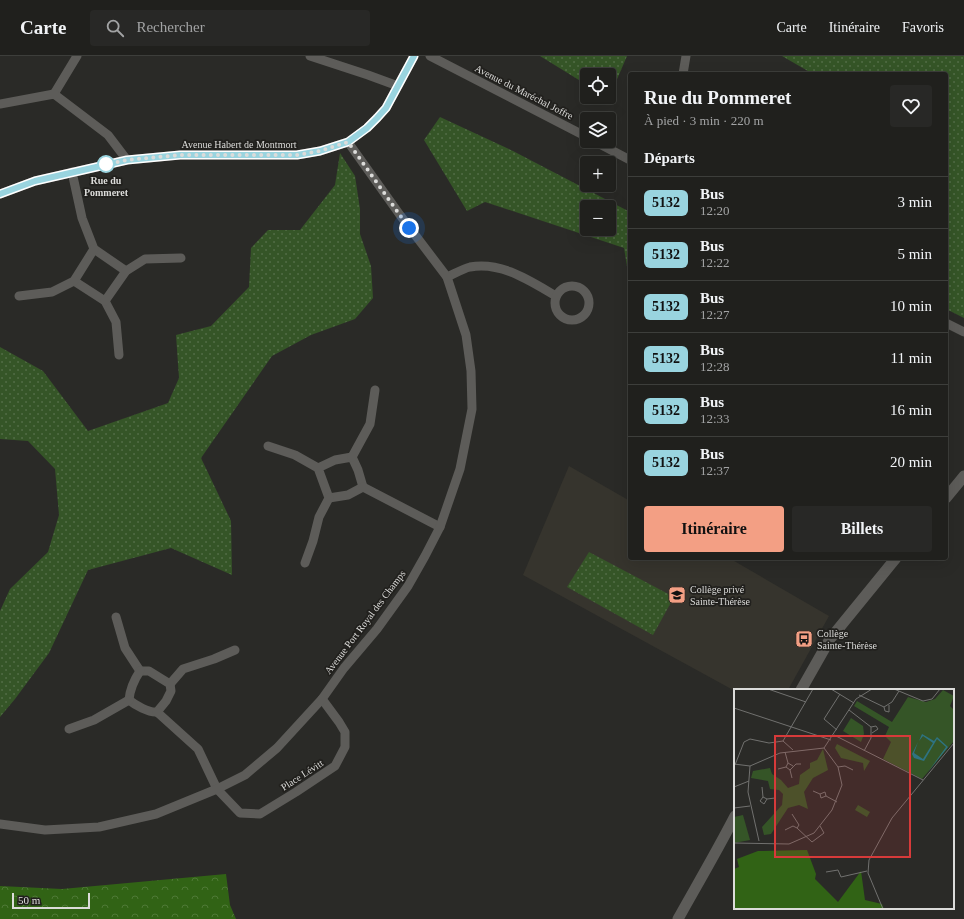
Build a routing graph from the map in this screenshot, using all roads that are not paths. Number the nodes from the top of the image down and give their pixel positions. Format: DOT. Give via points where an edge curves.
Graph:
graph roads {
  1 [pos="77,56"];
  2 [pos="310,56"];
  3 [pos="414,56"];
  4 [pos="430,56"];
  5 [pos="686,56"];
  6 [pos="683,72"];
  7 [pos="398,86"];
  8 [pos="54,94"];
  9 [pos="0,104"];
  10 [pos="580,133"];
  11 [pos="348,142"];
  12 [pos="607,148"];
  13 [pos="628,159"];
  14 [pos="127,160"];
  15 [pos="72,172"];
  16 [pos="0,194"];
  17 [pos="94,249"];
  18 [pos="181,258"];
  19 [pos="126,271"];
  20 [pos="447,276"];
  21 [pos="74,281"];
  22 [pos="19,296"];
  23 [pos="556,296"];
  24 [pos="105,301"];
  25 [pos="948,324"];
  26 [pos="964,332"];
  27 [pos="119,355"];
  28 [pos="375,390"];
  29 [pos="268,446"];
  30 [pos="352,457"];
  31 [pos="318,468"];
  32 [pos="964,476"];
  33 [pos="363,487"];
  34 [pos="948,496"];
  35 [pos="329,498"];
  36 [pos="440,527"];
  37 [pos="894,560"];
  38 [pos="305,562"];
  39 [pos="116,617"];
  40 [pos="235,650"];
  41 [pos="140,671"];
  42 [pos="170,684"];
  43 [pos="802,689"];
  44 [pos="322,699"];
  45 [pos="129,700"];
  46 [pos="157,712"];
  47 [pos="69,729"];
  48 [pos="217,789"];
  49 [pos="734,818"];
  50 [pos="0,824"];
  51 [pos="678,919"];
  1 -- 8 [label="street"];
  2 -- 7 [label="street"];
  3 -- 7 [label="street, Avenue Habert de Montmort"];
  4 -- 10 [label="street, Avenue du Maréchal Joffre"];
  5 -- 6 [label="street"];
  7 -- 11 [label="street, Avenue Habert de Montmort" via="386,108 367,128"];
  8 -- 9 [label="street"];
  8 -- 14 [label="street" via="108,135"];
  11 -- 14 [label="street, Avenue Habert de Montmort" via="297,155 180,155"];
  11 -- 20 [label="street, Avenue Port Royal des Champs" via="400,216"];
  12 -- 13 [label="street"];
  14 -- 15 [label="street, Avenue Habert de Montmort"];
  15 -- 16 [label="street, Avenue Habert de Montmort" via="35,181"];
  15 -- 17 [label="street" via="82,218"];
  17 -- 19 [label="street"];
  17 -- 21 [label="street"];
  18 -- 19 [label="street" via="145,259"];
  19 -- 24 [label="street"];
  20 -- 23 [label="street" via="469,267 500,268 529,280"];
  20 -- 36 [label="street, Avenue Port Royal des Champs" via="466,336 471,370 472,409 460,469"];
  21 -- 22 [label="street" via="52,292"];
  21 -- 24 [label="street"];
  24 -- 27 [label="street" via="116,322"];
  25 -- 26 [label="street"];
  28 -- 30 [label="street" via="370,424"];
  29 -- 31 [label="street" via="295,455"];
  30 -- 31 [label="street" via="335,460"];
  30 -- 33 [label="street"];
  31 -- 35 [label="street"];
  32 -- 34 [label="street"];
  33 -- 35 [label="street" via="348,494"];
  33 -- 36 [label="street"];
  35 -- 38 [label="street" via="319,517"];
  36 -- 44 [label="street, Avenue Port Royal des Champs" via="408,586"];
  37 -- 43 [label="street" via="830,639"];
  39 -- 41 [label="street" via="125,648"];
  40 -- 42 [label="street" via="183,670"];
  41 -- 42 [label="street" via="149,670"];
  41 -- 45 [label="street" via="130,690"];
  42 -- 46 [label="street" via="171,691"];
  44 -- 48 [label="street, Avenue Port Royal des Champs" via="277,748 245,775"];
  44 -- 48 [label="street, Place Lévitt" via="345,732 345,747 335,766 260,814 240,813"];
  45 -- 46 [label="street" via="152,713"];
  45 -- 47 [label="street" via="94,720"];
  46 -- 48 [label="street, Place Lévitt" via="198,749"];
  48 -- 50 [label="street, Avenue Port Royal des Champs" via="156,814 99,827 46,830"];
  49 -- 51 [label="street"];
}
